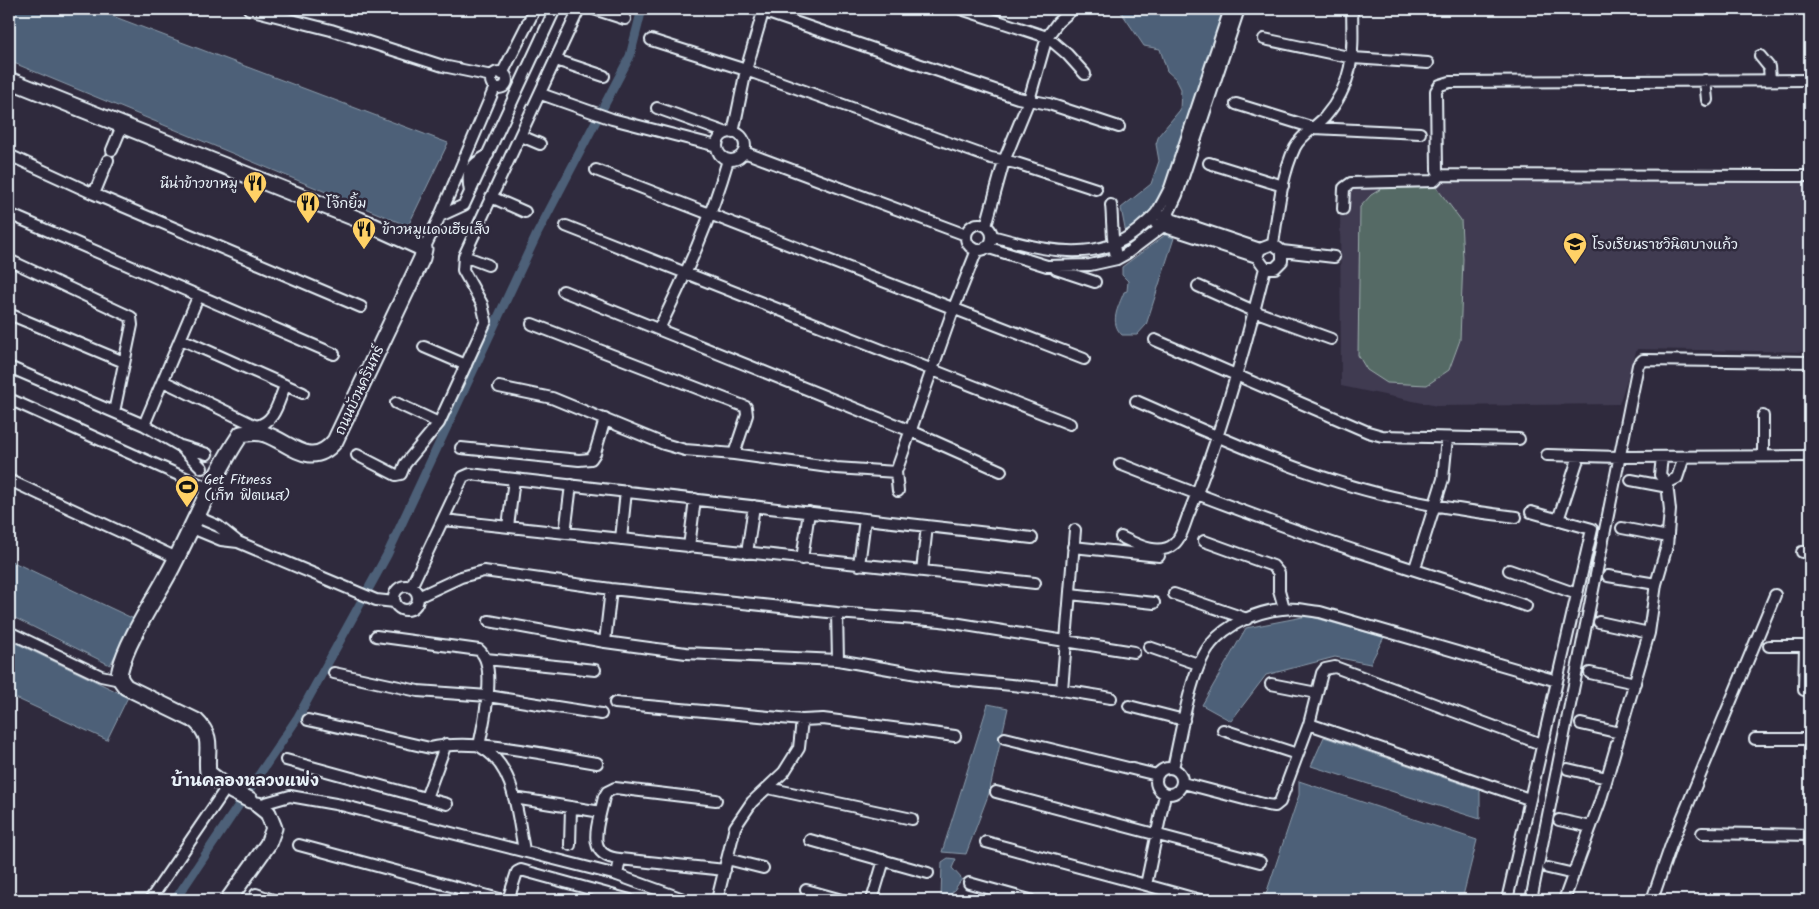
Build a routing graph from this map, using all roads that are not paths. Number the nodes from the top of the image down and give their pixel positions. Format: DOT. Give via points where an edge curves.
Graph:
graph roads {
  1 [pos="249,9"];
  2 [pos="535,9"];
  3 [pos="555,9"];
  4 [pos="579,9"];
  5 [pos="594,9"];
  6 [pos="961,9"];
  7 [pos="1073,9"];
  8 [pos="1230,9"];
  9 [pos="1239,9"];
  10 [pos="1352,9"];
  11 [pos="761,10"];
  12 [pos="625,19"];
  13 [pos="1047,37"];
  14 [pos="1264,38"];
  15 [pos="651,40"];
  16 [pos="1760,56"];
  17 [pos="1352,58"];
  18 [pos="556,60"];
  19 [pos="1428,63"];
  20 [pos="746,70"];
  21 [pos="1085,74"];
  22 [pos="604,76"];
  23 [pos="496,79"];
  24 [pos="9,80"];
  25 [pos="1705,80"];
  26 [pos="1770,80"];
  27 [pos="1810,80"];
  28 [pos="1210,83"];
  29 [pos="541,94"];
  30 [pos="1029,100"];
  31 [pos="1706,100"];
  32 [pos="1236,104"];
  33 [pos="656,108"];
  34 [pos="122,126"];
  35 [pos="1119,127"];
  36 [pos="1314,128"];
  37 [pos="730,133"];
  38 [pos="1420,133"];
  39 [pos="521,136"];
  40 [pos="540,144"];
  41 [pos="717,146"];
  42 [pos="744,152"];
  43 [pos="9,155"];
  44 [pos="728,160"];
  45 [pos="1004,161"];
  46 [pos="1209,163"];
  47 [pos="596,170"];
  48 [pos="1440,175"];
  49 [pos="1810,176"];
  50 [pos="1283,186"];
  51 [pos="1096,189"];
  52 [pos="94,194"];
  53 [pos="491,197"];
  54 [pos="1111,205"];
  55 [pos="1343,209"];
  56 [pos="524,212"];
  57 [pos="9,214"];
  58 [pos="711,215"];
  59 [pos="440,216"];
  60 [pos="1153,217"];
  61 [pos="1165,222"];
  62 [pos="566,226"];
  63 [pos="986,226"];
  64 [pos="966,234"];
  65 [pos="992,236"];
  66 [pos="1112,244"];
  67 [pos="1273,244"];
  68 [pos="424,249"];
  69 [pos="982,249"];
  70 [pos="1282,251"];
  71 [pos="1086,252"];
  72 [pos="1259,253"];
  73 [pos="464,256"];
  74 [pos="1334,257"];
  75 [pos="1117,259"];
  76 [pos="9,260"];
  77 [pos="488,265"];
  78 [pos="1090,265"];
  79 [pos="1047,266"];
  80 [pos="1265,268"];
  81 [pos="687,272"];
  82 [pos="1095,282"];
  83 [pos="1198,286"];
  84 [pos="563,291"];
  85 [pos="198,297"];
  86 [pos="361,307"];
  87 [pos="953,310"];
  88 [pos="1254,311"];
  89 [pos="9,314"];
  90 [pos="532,324"];
  91 [pos="659,329"];
  92 [pos="181,338"];
  93 [pos="1331,338"];
  94 [pos="1155,340"];
  95 [pos="424,348"];
  96 [pos="334,354"];
  97 [pos="1084,359"];
  98 [pos="124,362"];
  99 [pos="1810,362"];
  100 [pos="466,366"];
  101 [pos="9,367"];
  102 [pos="932,370"];
  103 [pos="1235,373"];
  104 [pos="163,381"];
  105 [pos="285,386"];
  106 [pos="499,387"];
  107 [pos="302,393"];
  108 [pos="9,399"];
  109 [pos="1136,401"];
  110 [pos="396,404"];
  111 [pos="114,412"];
  112 [pos="1762,416"];
  113 [pos="604,419"];
  114 [pos="439,423"];
  115 [pos="1070,424"];
  116 [pos="144,426"];
  117 [pos="911,431"];
  118 [pos="1217,436"];
  119 [pos="1447,438"];
  120 [pos="1519,439"];
  121 [pos="462,448"];
  122 [pos="734,454"];
  123 [pos="357,455"];
  124 [pos="1547,455"];
  125 [pos="1579,456"];
  126 [pos="1763,456"];
  127 [pos="1810,456"];
  128 [pos="1620,457"];
  129 [pos="1662,457"];
  130 [pos="1684,457"];
  131 [pos="212,464"];
  132 [pos="1120,464"];
  133 [pos="1001,471"];
  134 [pos="896,472"];
  135 [pos="514,479"];
  136 [pos="9,480"];
  137 [pos="1631,480"];
  138 [pos="571,485"];
  139 [pos="1667,485"];
  140 [pos="210,489"];
  141 [pos="898,491"];
  142 [pos="626,492"];
  143 [pos="1197,494"];
  144 [pos="695,499"];
  145 [pos="754,506"];
  146 [pos="1436,506"];
  147 [pos="809,512"];
  148 [pos="1531,512"];
  149 [pos="1516,517"];
  150 [pos="865,518"];
  151 [pos="444,520"];
  152 [pos="1558,520"];
  153 [pos="195,522"];
  154 [pos="927,526"];
  155 [pos="508,527"];
  156 [pos="1622,528"];
  157 [pos="1074,530"];
  158 [pos="564,533"];
  159 [pos="1121,537"];
  160 [pos="1668,537"];
  161 [pos="1032,538"];
  162 [pos="621,539"];
  163 [pos="1204,541"];
  164 [pos="689,547"];
  165 [pos="1073,547"];
  166 [pos="747,553"];
  167 [pos="1159,556"];
  168 [pos="177,558"];
  169 [pos="802,559"];
  170 [pos="859,565"];
  171 [pos="1415,568"];
  172 [pos="1509,570"];
  173 [pos="922,572"];
  174 [pos="1608,576"];
  175 [pos="1034,583"];
  176 [pos="1656,584"];
  177 [pos="411,587"];
  178 [pos="612,589"];
  179 [pos="1070,594"];
  180 [pos="1174,594"];
  181 [pos="1577,594"];
  182 [pos="1776,595"];
  183 [pos="418,597"];
  184 [pos="395,602"];
  185 [pos="1154,603"];
  186 [pos="1526,606"];
  187 [pos="1284,608"];
  188 [pos="837,613"];
  189 [pos="1247,619"];
  190 [pos="488,621"];
  191 [pos="1599,622"];
  192 [pos="9,632"];
  193 [pos="1649,633"];
  194 [pos="376,636"];
  195 [pos="1066,641"];
  196 [pos="605,642"];
  197 [pos="1769,646"];
  198 [pos="1808,646"];
  199 [pos="1149,648"];
  200 [pos="1134,652"];
  201 [pos="486,659"];
  202 [pos="838,660"];
  203 [pos="1198,664"];
  204 [pos="595,670"];
  205 [pos="334,673"];
  206 [pos="1590,673"];
  207 [pos="120,680"];
  208 [pos="1557,681"];
  209 [pos="1635,683"];
  210 [pos="1271,684"];
  211 [pos="1062,690"];
  212 [pos="1804,690"];
  213 [pos="1316,693"];
  214 [pos="488,696"];
  215 [pos="1111,698"];
  216 [pos="615,703"];
  217 [pos="1129,706"];
  218 [pos="601,714"];
  219 [pos="308,720"];
  220 [pos="802,720"];
  221 [pos="1184,720"];
  222 [pos="1309,724"];
  223 [pos="1581,724"];
  224 [pos="1223,730"];
  225 [pos="1620,733"];
  226 [pos="955,736"];
  227 [pos="1005,738"];
  228 [pos="1756,739"];
  229 [pos="1810,739"];
  230 [pos="446,744"];
  231 [pos="1541,744"];
  232 [pos="479,746"];
  233 [pos="1297,754"];
  234 [pos="286,760"];
  235 [pos="597,763"];
  236 [pos="1173,768"];
  237 [pos="1568,769"];
  238 [pos="1157,775"];
  239 [pos="1608,778"];
  240 [pos="1182,783"];
  241 [pos="768,788"];
  242 [pos="230,789"];
  243 [pos="996,792"];
  244 [pos="1165,794"];
  245 [pos="426,798"];
  246 [pos="514,798"];
  247 [pos="1530,799"];
  248 [pos="716,800"];
  249 [pos="254,803"];
  250 [pos="447,804"];
  251 [pos="571,807"];
  252 [pos="595,811"];
  253 [pos="912,818"];
  254 [pos="1559,820"];
  255 [pos="1591,827"];
  256 [pos="1157,833"];
  257 [pos="1702,833"];
  258 [pos="1810,835"];
  259 [pos="810,840"];
  260 [pos="986,842"];
  261 [pos="299,845"];
  262 [pos="570,845"];
  263 [pos="524,850"];
  264 [pos="620,859"];
  265 [pos="884,860"];
  266 [pos="1260,862"];
  267 [pos="726,864"];
  268 [pos="763,868"];
  269 [pos="1548,868"];
  270 [pos="928,873"];
  271 [pos="1574,874"];
  272 [pos="617,875"];
  273 [pos="969,883"];
  274 [pos="1146,885"];
  275 [pos="806,890"];
  276 [pos="256,894"];
  277 [pos="820,897"];
  278 [pos="150,900"];
  279 [pos="228,900"];
  280 [pos="273,900"];
  281 [pos="503,900"];
  282 [pos="508,900"];
  283 [pos="630,900"];
  284 [pos="686,900"];
  285 [pos="717,900"];
  286 [pos="842,900"];
  287 [pos="872,900"];
  288 [pos="1027,900"];
  289 [pos="1157,900"];
  290 [pos="1179,900"];
  291 [pos="1200,900"];
  292 [pos="1507,900"];
  293 [pos="1531,900"];
  294 [pos="1564,900"];
  295 [pos="1652,900"];
  1 -- 23 [label="street"];
  2 -- 23 [label="street"];
  3 -- 59 [label="street" via="488,155 473,164 467,177 470,192 464,204"];
  4 -- 18 [label="street"];
  5 -- 12 [label="street"];
  6 -- 13 [label="street"];
  7 -- 13 [label="street"];
  8 -- 28 [label="street"];
  9 -- 28 [label="street"];
  10 -- 17 [label="street"];
  11 -- 20 [label="street"];
  11 -- 30 [label="street"];
  13 -- 21 [label="street"];
  13 -- 30 [label="street"];
  14 -- 17 [label="street"];
  15 -- 20 [label="street"];
  16 -- 26 [label="street" via="1769,66"];
  17 -- 19 [label="street"];
  17 -- 36 [label="street" via="1348,80 1339,99"];
  18 -- 22 [label="street"];
  18 -- 29 [label="street"];
  20 -- 37 [label="street"];
  20 -- 45 [label="street"];
  23 -- 59 [label="street"];
  24 -- 34 [label="street"];
  25 -- 26 [label="street"];
  25 -- 31 [label="street"];
  25 -- 48 [label="street" via="1450,82 1440,85 1436,91 1437,170"];
  26 -- 27 [label="street"];
  28 -- 60 [label="street" via="1170,188"];
  28 -- 61 [label="street"];
  29 -- 39 [label="street"];
  29 -- 41 [label="street" via="612,119"];
  30 -- 35 [label="street"];
  30 -- 45 [label="street"];
  32 -- 36 [label="street"];
  33 -- 37 [label="street"];
  34 -- 52 [label="street"];
  34 -- 68 [label="street"];
  36 -- 38 [label="street"];
  36 -- 50 [label="street" via="1296,146"];
  37 -- 41 [label="street" via="720,138"];
  37 -- 42 [label="street" via="737,134 744,141"];
  39 -- 40 [label="street"];
  39 -- 53 [label="street"];
  41 -- 44 [label="street" via="720,155"];
  42 -- 44 [label="street" via="738,159"];
  42 -- 64 [label="street"];
  43 -- 52 [label="street"];
  44 -- 58 [label="street"];
  45 -- 51 [label="street"];
  45 -- 63 [label="street"];
  46 -- 50 [label="street"];
  47 -- 58 [label="street"];
  48 -- 49 [label="street"];
  48 -- 55 [label="street" via="1434,181 1351,183 1344,188"];
  50 -- 67 [label="street"];
  52 -- 86 [label="street"];
  53 -- 56 [label="street"];
  53 -- 73 [label="street"];
  54 -- 66 [label="street"];
  57 -- 85 [label="street"];
  58 -- 81 [label="street"];
  58 -- 87 [label="street"];
  59 -- 68 [label="street"];
  60 -- 61 [label="street"];
  60 -- 66 [label="street" via="1126,239"];
  61 -- 72 [label="street"];
  61 -- 75 [label="street"];
  62 -- 81 [label="street"];
  63 -- 64 [label="street" via="974,225"];
  63 -- 65 [label="street"];
  64 -- 69 [label="street" via="967,243"];
  65 -- 69 [label="street"];
  65 -- 71 [label="street" via="1046,250"];
  66 -- 71 [label="street"];
  66 -- 75 [label="street"];
  67 -- 70 [label="street"];
  67 -- 72 [label="street"];
  68 -- 131 [label="street, ถนนบัวนครินทร์" via="348,415 328,450 317,455 302,453 254,432 241,434"];
  69 -- 79 [label="street"];
  69 -- 87 [label="street"];
  70 -- 74 [label="street"];
  70 -- 80 [label="street" via="1282,261 1275,268"];
  71 -- 78 [label="street"];
  72 -- 80 [label="street"];
  73 -- 77 [label="street"];
  73 -- 100 [label="street" via="463,270 482,304 486,321"];
  75 -- 78 [label="street"];
  76 -- 98 [label="street" via="131,317"];
  78 -- 79 [label="street"];
  79 -- 82 [label="street"];
  80 -- 88 [label="street"];
  81 -- 91 [label="street"];
  81 -- 102 [label="street"];
  83 -- 88 [label="street"];
  84 -- 91 [label="street"];
  85 -- 92 [label="street"];
  85 -- 96 [label="street"];
  87 -- 97 [label="street"];
  87 -- 102 [label="street"];
  88 -- 93 [label="street"];
  88 -- 103 [label="street"];
  89 -- 98 [label="street"];
  90 -- 122 [label="street" via="746,407 747,416"];
  91 -- 117 [label="street"];
  92 -- 104 [label="street"];
  92 -- 105 [label="street"];
  94 -- 103 [label="street"];
  95 -- 100 [label="street"];
  98 -- 111 [label="street"];
  99 -- 128 [label="street" via="1643,360 1638,365"];
  100 -- 114 [label="street"];
  101 -- 111 [label="street"];
  102 -- 115 [label="street"];
  102 -- 117 [label="street"];
  103 -- 118 [label="street"];
  103 -- 119 [label="street" via="1368,432 1382,436"];
  104 -- 105 [label="street" via="256,426 271,420"];
  104 -- 116 [label="street"];
  105 -- 107 [label="street"];
  106 -- 113 [label="street" via="552,398"];
  108 -- 140 [label="street"];
  109 -- 118 [label="street"];
  110 -- 114 [label="street"];
  111 -- 116 [label="street"];
  112 -- 126 [label="street"];
  113 -- 121 [label="street" via="592,459"];
  113 -- 122 [label="street" via="685,450"];
  114 -- 123 [label="street" via="400,474 396,475"];
  116 -- 131 [label="street"];
  117 -- 133 [label="street"];
  117 -- 134 [label="street"];
  118 -- 143 [label="street"];
  118 -- 146 [label="street" via="1328,478"];
  119 -- 120 [label="street"];
  119 -- 146 [label="street" via="1443,479"];
  122 -- 134 [label="street" via="836,468"];
  124 -- 125 [label="street"];
  125 -- 128 [label="street"];
  125 -- 152 [label="street"];
  126 -- 127 [label="street"];
  126 -- 130 [label="street"];
  128 -- 129 [label="street"];
  128 -- 293 [label="street"];
  129 -- 130 [label="street"];
  129 -- 139 [label="street" via="1660,475"];
  130 -- 139 [label="street" via="1677,478"];
  131 -- 140 [label="street, ถนนบัวนครินทร์"];
  132 -- 143 [label="street"];
  134 -- 141 [label="street"];
  135 -- 138 [label="street"];
  135 -- 151 [label="street" via="466,475"];
  135 -- 155 [label="street"];
  136 -- 168 [label="street"];
  137 -- 139 [label="street"];
  138 -- 142 [label="street"];
  138 -- 158 [label="street"];
  139 -- 160 [label="street" via="1670,502"];
  140 -- 153 [label="street, ถนนบัวนครินทร์"];
  142 -- 144 [label="street"];
  142 -- 162 [label="street"];
  143 -- 159 [label="street" via="1173,545 1163,549 1144,548"];
  143 -- 171 [label="street"];
  144 -- 145 [label="street"];
  144 -- 164 [label="street"];
  145 -- 147 [label="street"];
  145 -- 166 [label="street"];
  146 -- 149 [label="street"];
  146 -- 171 [label="street"];
  147 -- 150 [label="street"];
  147 -- 169 [label="street"];
  148 -- 152 [label="street"];
  150 -- 154 [label="street"];
  150 -- 170 [label="street"];
  151 -- 155 [label="street"];
  151 -- 177 [label="street"];
  152 -- 181 [label="street" via="1592,529"];
  153 -- 168 [label="street, ถนนบัวนครินทร์"];
  153 -- 184 [label="street" via="221,540 238,542 376,600"];
  154 -- 161 [label="street"];
  154 -- 173 [label="street"];
  155 -- 158 [label="street"];
  156 -- 160 [label="street"];
  157 -- 165 [label="street"];
  158 -- 162 [label="street"];
  160 -- 176 [label="street"];
  162 -- 164 [label="street"];
  163 -- 187 [label="street" via="1273,566 1279,573"];
  164 -- 166 [label="street"];
  165 -- 167 [label="street"];
  165 -- 179 [label="street"];
  166 -- 169 [label="street"];
  168 -- 207 [label="street, ถนนบัวนครินทร์" via="125,654"];
  169 -- 170 [label="street"];
  170 -- 173 [label="street"];
  171 -- 186 [label="street"];
  172 -- 181 [label="street"];
  173 -- 175 [label="street"];
  174 -- 176 [label="street"];
  176 -- 193 [label="street"];
  177 -- 183 [label="street"];
  177 -- 184 [label="street" via="398,589 394,594"];
  178 -- 183 [label="street" via="484,571 461,577"];
  178 -- 188 [label="street"];
  178 -- 196 [label="street"];
  179 -- 185 [label="street"];
  179 -- 195 [label="street"];
  180 -- 189 [label="street"];
  181 -- 208 [label="street"];
  182 -- 295 [label="street" via="1671,845"];
  183 -- 184 [label="street" via="416,605 406,610"];
  187 -- 189 [label="street"];
  187 -- 208 [label="street" via="1320,612"];
  188 -- 195 [label="street" via="941,621"];
  188 -- 202 [label="street"];
  189 -- 203 [label="street" via="1230,627 1211,643"];
  190 -- 196 [label="street"];
  191 -- 193 [label="street"];
  192 -- 207 [label="street" via="101,676"];
  193 -- 209 [label="street"];
  194 -- 201 [label="street" via="479,650"];
  195 -- 200 [label="street"];
  195 -- 211 [label="street"];
  196 -- 202 [label="street" via="686,653"];
  197 -- 198 [label="street"];
  198 -- 212 [label="street"];
  199 -- 203 [label="street"];
  201 -- 204 [label="street"];
  201 -- 214 [label="street"];
  202 -- 211 [label="street" via="940,678"];
  203 -- 221 [label="street"];
  205 -- 214 [label="street" via="418,691"];
  206 -- 209 [label="street"];
  207 -- 242 [label="street" via="126,687 196,721 205,729 209,747 208,773"];
  208 -- 231 [label="street"];
  209 -- 225 [label="street"];
  210 -- 213 [label="street"];
  211 -- 215 [label="street"];
  213 -- 222 [label="street"];
  213 -- 231 [label="street" via="1322,673 1335,667"];
  214 -- 218 [label="street"];
  214 -- 232 [label="street"];
  216 -- 220 [label="street"];
  217 -- 221 [label="street"];
  219 -- 230 [label="street" via="430,748"];
  220 -- 226 [label="street"];
  220 -- 241 [label="street" via="799,748 784,772"];
  221 -- 236 [label="street"];
  222 -- 233 [label="street"];
  222 -- 247 [label="street"];
  223 -- 225 [label="street"];
  224 -- 233 [label="street"];
  225 -- 239 [label="street"];
  227 -- 238 [label="street"];
  228 -- 229 [label="street"];
  230 -- 232 [label="street"];
  230 -- 245 [label="street"];
  231 -- 247 [label="street"];
  232 -- 235 [label="street"];
  232 -- 246 [label="street" via="502,764"];
  233 -- 240 [label="street" via="1280,802 1275,806"];
  234 -- 245 [label="street"];
  236 -- 238 [label="street" via="1162,769"];
  236 -- 240 [label="street" via="1182,776"];
  237 -- 239 [label="street"];
  238 -- 244 [label="street" via="1156,782"];
  239 -- 255 [label="street"];
  240 -- 244 [label="street" via="1173,794"];
  241 -- 253 [label="street"];
  241 -- 267 [label="street" via="752,802 735,827"];
  242 -- 249 [label="street"];
  242 -- 278 [label="street"];
  243 -- 256 [label="street"];
  244 -- 256 [label="street"];
  245 -- 250 [label="street"];
  246 -- 251 [label="street"];
  246 -- 263 [label="street"];
  247 -- 292 [label="street"];
  248 -- 264 [label="street" via="615,788 608,792 604,797 596,844 608,858"];
  249 -- 263 [label="street" via="290,796 306,797"];
  249 -- 279 [label="street" via="268,813 274,828 268,844"];
  251 -- 252 [label="street"];
  251 -- 262 [label="street"];
  254 -- 255 [label="street"];
  255 -- 271 [label="street"];
  256 -- 266 [label="street"];
  256 -- 274 [label="street"];
  257 -- 258 [label="street"];
  259 -- 265 [label="street"];
  260 -- 274 [label="street"];
  261 -- 281 [label="street"];
  263 -- 272 [label="street"];
  264 -- 267 [label="street"];
  264 -- 272 [label="street"];
  265 -- 270 [label="street"];
  265 -- 287 [label="street"];
  267 -- 268 [label="street"];
  267 -- 285 [label="street"];
  269 -- 271 [label="street"];
  271 -- 294 [label="street"];
  272 -- 284 [label="street"];
  273 -- 288 [label="street"];
  274 -- 291 [label="street"];
  275 -- 277 [label="street"];
  276 -- 280 [label="street"];
  277 -- 286 [label="street"];
  282 -- 283 [label="street" via="521,870"];
  289 -- 290 [label="street"];
}
